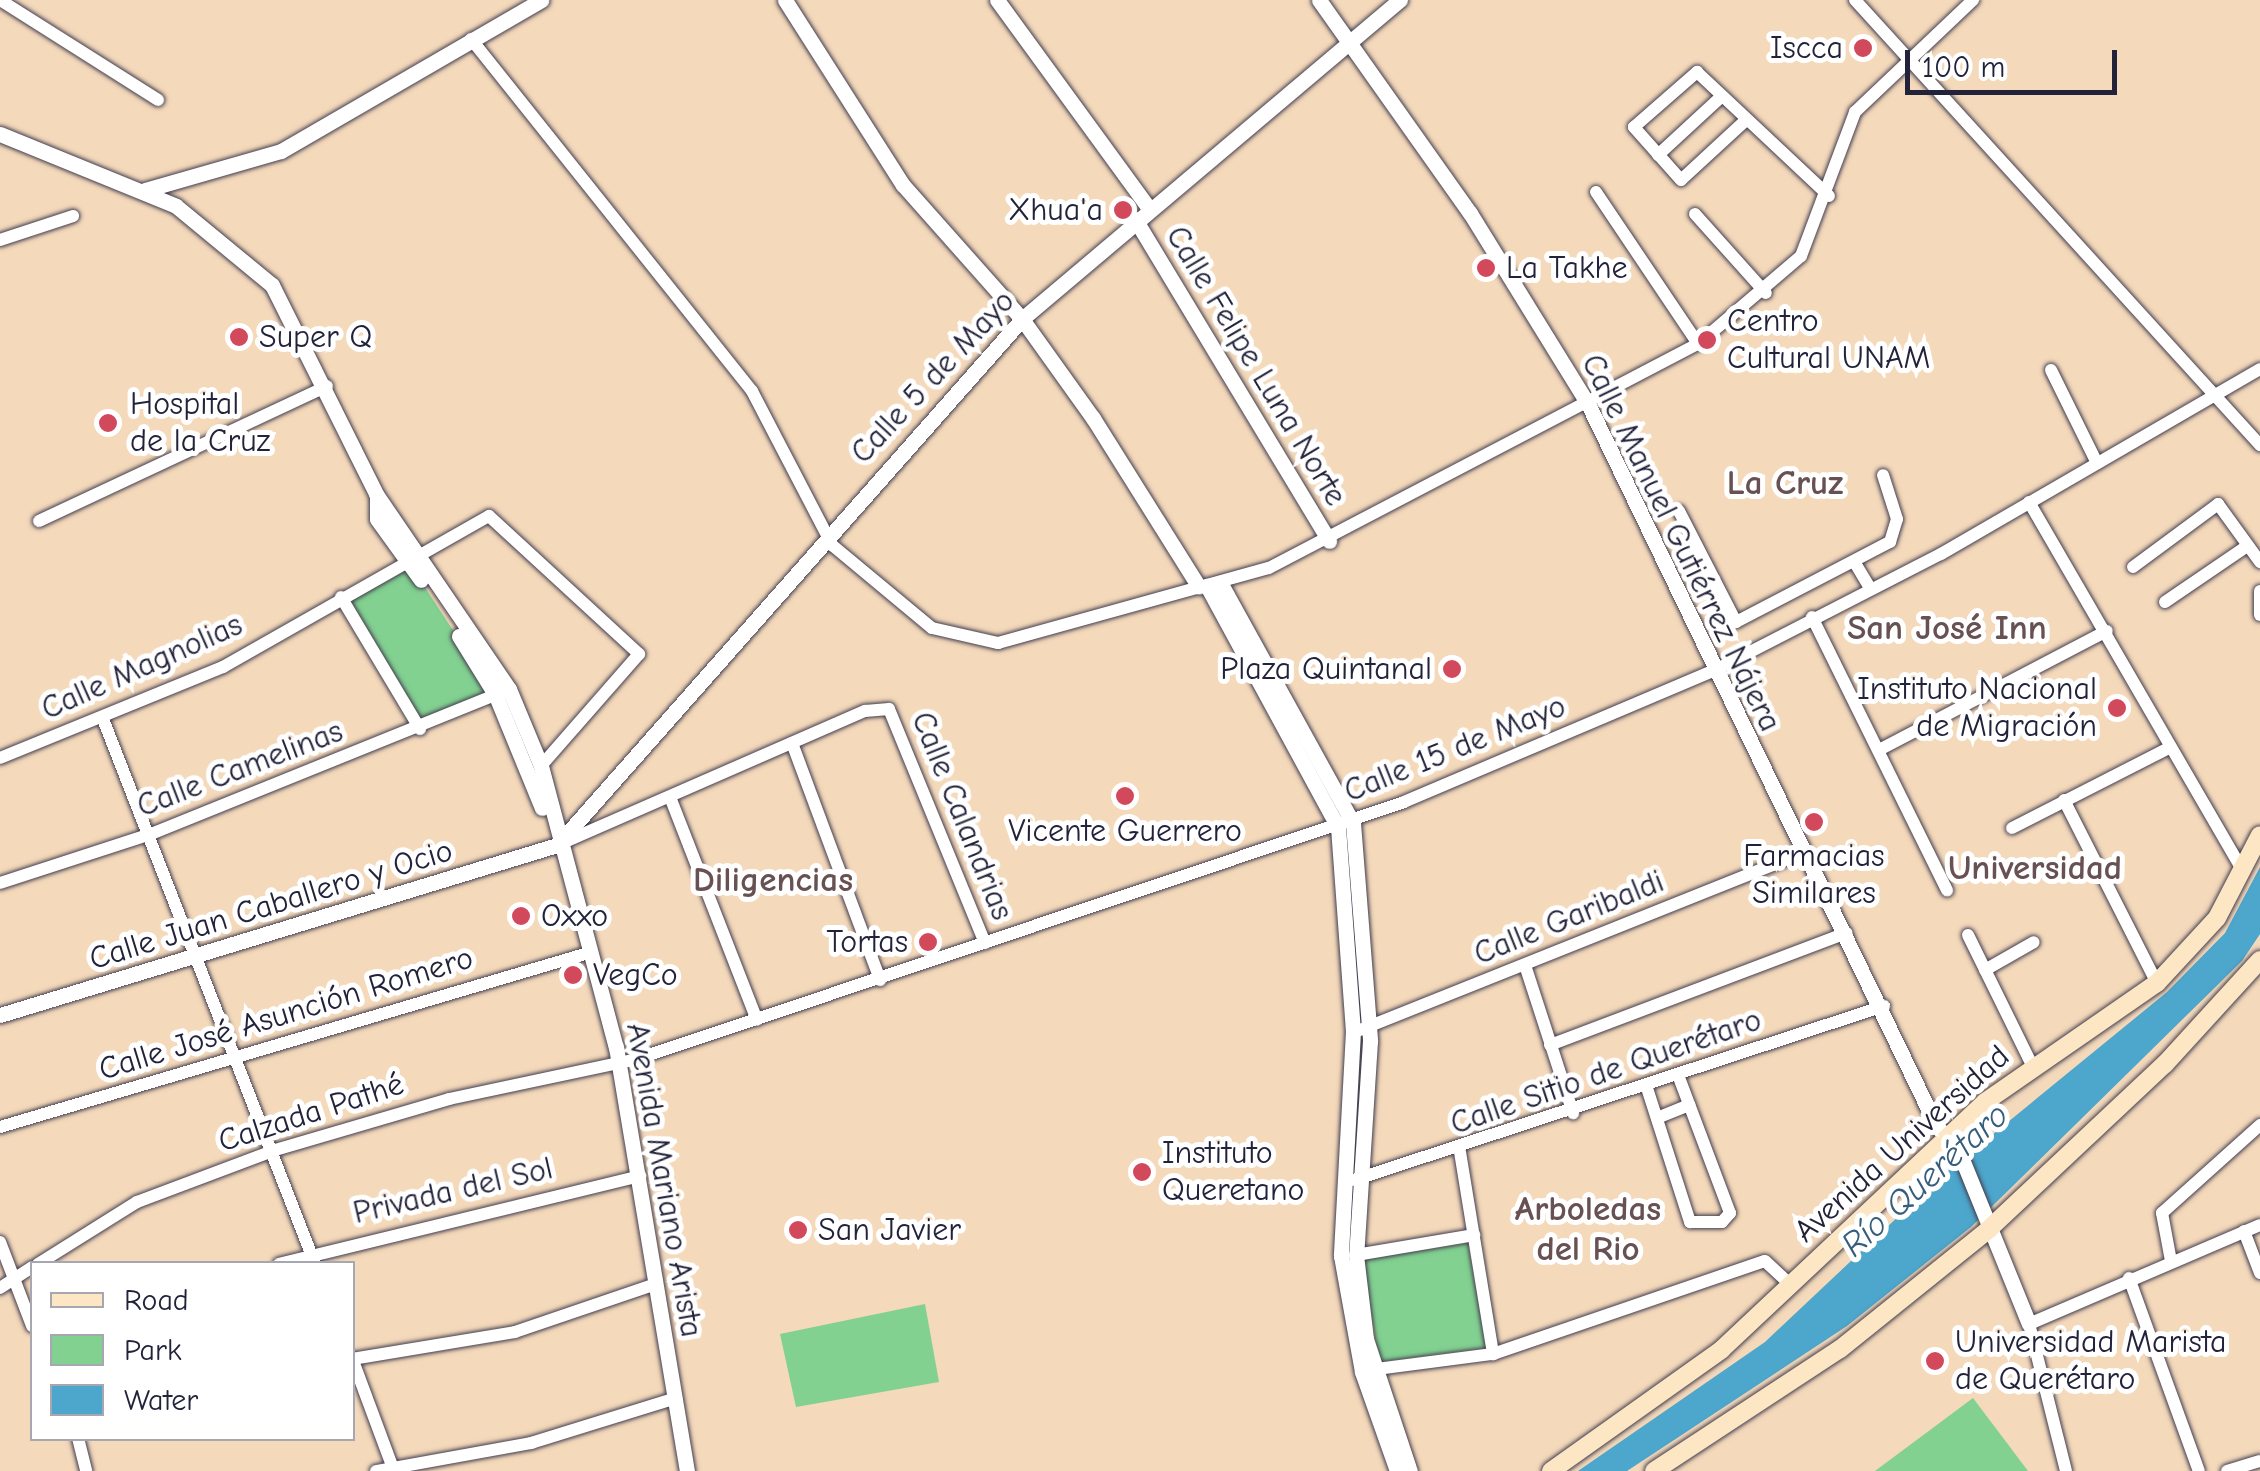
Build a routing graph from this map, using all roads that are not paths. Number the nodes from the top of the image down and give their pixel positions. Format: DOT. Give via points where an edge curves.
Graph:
graph roads {
  1 [pos="0,0"];
  2 [pos="540,0"];
  3 [pos="785,0"];
  4 [pos="997,0"];
  5 [pos="1319,0"];
  6 [pos="1400,0"];
  7 [pos="1855,0"];
  8 [pos="1972,0"];
  9 [pos="471,39"];
  10 [pos="1347,39"];
  11 [pos="1907,58"];
  12 [pos="1722,96"];
  13 [pos="158,100"];
  14 [pos="1746,120"];
  15 [pos="0,134"];
  16 [pos="1658,154"];
  17 [pos="145,190"];
  18 [pos="1596,192"];
  19 [pos="1829,196"];
  20 [pos="1147,206"];
  21 [pos="1696,214"];
  22 [pos="73,216"];
  23 [pos="1136,219"];
  24 [pos="0,240"];
  25 [pos="1766,293"];
  26 [pos="1022,319"];
  27 [pos="1698,344"];
  28 [pos="2051,370"];
  29 [pos="2260,370"];
  30 [pos="327,386"];
  31 [pos="2215,393"];
  32 [pos="1589,406"];
  33 [pos="2260,444"];
  34 [pos="2096,463"];
  35 [pos="1883,475"];
  36 [pos="2029,502"];
  37 [pos="1679,511"];
  38 [pos="40,521"];
  39 [pos="826,534"];
  40 [pos="1329,542"];
  41 [pos="2247,546"];
  42 [pos="411,557"];
  43 [pos="2260,562"];
  44 [pos="1855,564"];
  45 [pos="2133,566"];
  46 [pos="1209,586"];
  47 [pos="1870,588"];
  48 [pos="2260,592"];
  49 [pos="341,597"];
  50 [pos="2165,602"];
  51 [pos="2260,616"];
  52 [pos="1812,617"];
  53 [pos="2106,632"];
  54 [pos="1712,671"];
  55 [pos="502,692"];
  56 [pos="103,719"];
  57 [pos="420,728"];
  58 [pos="792,744"];
  59 [pos="2171,748"];
  60 [pos="1879,750"];
  61 [pos="0,758"];
  62 [pos="541,766"];
  63 [pos="670,797"];
  64 [pos="2064,800"];
  65 [pos="1345,825"];
  66 [pos="2012,828"];
  67 [pos="151,834"];
  68 [pos="2260,835"];
  69 [pos="557,844"];
  70 [pos="1805,852"];
  71 [pos="2242,870"];
  72 [pos="0,883"];
  73 [pos="1946,890"];
  74 [pos="1846,933"];
  75 [pos="1968,935"];
  76 [pos="2034,942"];
  77 [pos="985,943"];
  78 [pos="588,953"];
  79 [pos="200,955"];
  80 [pos="2260,960"];
  81 [pos="1525,965"];
  82 [pos="1985,970"];
  83 [pos="880,980"];
  84 [pos="2157,983"];
  85 [pos="1884,1006"];
  86 [pos="0,1015"];
  87 [pos="757,1020"];
  88 [pos="1360,1030"];
  89 [pos="1550,1045"];
  90 [pos="240,1058"];
  91 [pos="620,1064"];
  92 [pos="2032,1065"];
  93 [pos="1679,1077"];
  94 [pos="1647,1088"];
  95 [pos="1570,1106"];
  96 [pos="1690,1106"];
  97 [pos="1657,1118"];
  98 [pos="2260,1125"];
  99 [pos="0,1127"];
  100 [pos="1945,1140"];
  101 [pos="276,1150"];
  102 [pos="1460,1152"];
  103 [pos="640,1176"];
  104 [pos="1350,1182"];
  105 [pos="1989,1222"];
  106 [pos="2260,1225"];
  107 [pos="2244,1231"];
  108 [pos="1474,1236"];
  109 [pos="0,1242"];
  110 [pos="1356,1255"];
  111 [pos="313,1258"];
  112 [pos="41,1261"];
  113 [pos="2171,1261"];
  114 [pos="30,1269"];
  115 [pos="2260,1272"];
  116 [pos="2129,1278"];
  117 [pos="14,1280"];
  118 [pos="656,1284"];
  119 [pos="1792,1286"];
  120 [pos="0,1288"];
  121 [pos="30,1321"];
  122 [pos="2029,1324"];
  123 [pos="1493,1354"];
  124 [pos="355,1359"];
  125 [pos="355,1364"];
  126 [pos="1368,1370"];
  127 [pos="676,1398"];
  128 [pos="79,1441"];
  129 [pos="2260,1461"];
  130 [pos="393,1469"];
  131 [pos="86,1471"];
  132 [pos="376,1471"];
  133 [pos="687,1471"];
  134 [pos="1398,1471"];
  135 [pos="1410,1471"];
  136 [pos="1550,1471"];
  137 [pos="1654,1471"];
  138 [pos="2066,1471"];
  139 [pos="2199,1471"];
  140 [pos="2227,1471"];
  1 -- 13 [label="street"];
  2 -- 9 [label="street"];
  3 -- 26 [label="street" via="903,185"];
  4 -- 20 [label="street"];
  5 -- 10 [label="street, Calle Manuel Gutiérrez Nájera"];
  6 -- 10 [label="street, Calle 5 de Mayo"];
  7 -- 11 [label="street"];
  8 -- 11 [label="street"];
  9 -- 17 [label="street" via="280,151"];
  9 -- 39 [label="street" via="752,391"];
  10 -- 20 [label="street, Calle 5 de Mayo"];
  10 -- 32 [label="street, Calle Manuel Gutiérrez Nájera"];
  11 -- 19 [label="street" via="1855,112"];
  11 -- 31 [label="street"];
  12 -- 14 [label="street"];
  12 -- 16 [label="street"];
  12 -- 16 [label="street" via="1697,72 1634,127"];
  14 -- 16 [label="street" via="1681,180"];
  14 -- 19 [label="street"];
  15 -- 17 [label="street"];
  17 -- 30 [label="street" via="209,226 272,285"];
  18 -- 27 [label="street"];
  19 -- 25 [label="street" via="1801,256"];
  20 -- 23 [label="street, Calle 5 de Mayo"];
  21 -- 25 [label="street"];
  22 -- 24 [label="street"];
  23 -- 26 [label="street, Calle 5 de Mayo"];
  23 -- 40 [label="street, Calle Felipe Luna Norte"];
  25 -- 27 [label="street"];
  26 -- 39 [label="street, Calle 5 de Mayo"];
  26 -- 46 [label="street"];
  27 -- 32 [label="street"];
  28 -- 34 [label="street"];
  29 -- 31 [label="street, Calle 15 de Mayo"];
  30 -- 38 [label="street"];
  30 -- 42 [label="street"];
  31 -- 33 [label="street"];
  31 -- 34 [label="street, Calle 15 de Mayo"];
  32 -- 40 [label="street"];
  32 -- 54 [label="street, Calle Manuel Gutiérrez Nájera"];
  34 -- 36 [label="street, Calle 15 de Mayo"];
  35 -- 44 [label="street" via="1897,528"];
  36 -- 47 [label="street, Calle 15 de Mayo"];
  36 -- 53 [label="street"];
  37 -- 44 [label="street" via="1736,622"];
  39 -- 46 [label="street" via="906,611 957,639 998,643"];
  39 -- 69 [label="street, Calle 5 de Mayo" via="698,694"];
  40 -- 46 [label="street"];
  41 -- 43 [label="street"];
  41 -- 45 [label="street" via="2218,504"];
  41 -- 50 [label="street"];
  42 -- 49 [label="street, Calle Magnolias"];
  42 -- 55 [label="street"];
  42 -- 62 [label="street, Calle Magnolias" via="494,516 639,654"];
  44 -- 47 [label="street"];
  46 -- 65 [label="street"];
  47 -- 52 [label="street, Calle 15 de Mayo"];
  48 -- 51 [label="street"];
  49 -- 56 [label="street, Calle Magnolias" via="223,667"];
  49 -- 57 [label="street"];
  52 -- 54 [label="street, Calle 15 de Mayo"];
  52 -- 60 [label="street"];
  53 -- 59 [label="street"];
  53 -- 60 [label="street"];
  54 -- 65 [label="street, Calle 15 de Mayo"];
  54 -- 70 [label="street, Calle Manuel Gutiérrez Nájera"];
  55 -- 57 [label="street, Calle Camelinas"];
  55 -- 62 [label="street"];
  55 -- 69 [label="street"];
  56 -- 61 [label="street, Calle Magnolias"];
  56 -- 67 [label="street"];
  57 -- 67 [label="street, Calle Camelinas"];
  58 -- 63 [label="street"];
  58 -- 77 [label="street, Calle Calandrias" via="888,709"];
  58 -- 83 [label="street"];
  59 -- 64 [label="street"];
  59 -- 71 [label="street"];
  60 -- 73 [label="street"];
  62 -- 69 [label="street"];
  63 -- 69 [label="street"];
  63 -- 87 [label="street"];
  64 -- 66 [label="street"];
  64 -- 84 [label="street"];
  65 -- 77 [label="street, Calle 15 de Mayo"];
  65 -- 88 [label="street"];
  67 -- 72 [label="street, Calle Camelinas"];
  67 -- 79 [label="street"];
  68 -- 71 [label="main road, Avenida Universidad"];
  69 -- 78 [label="street, Avenida Mariano Arista"];
  69 -- 79 [label="street, Calle Juan Caballero y Ocio"];
  70 -- 74 [label="street, Calle Manuel Gutiérrez Nájera"];
  70 -- 81 [label="street, Calle Garibaldi"];
  71 -- 84 [label="main road, Avenida Universidad" via="2206,934"];
  74 -- 85 [label="street, Calle Manuel Gutiérrez Nájera"];
  74 -- 89 [label="street"];
  75 -- 82 [label="street"];
  76 -- 82 [label="street"];
  77 -- 83 [label="street, Calle 15 de Mayo"];
  78 -- 90 [label="street, Calle José Asunción Romero"];
  78 -- 91 [label="street, Avenida Mariano Arista"];
  79 -- 86 [label="street, Calle Juan Caballero y Ocio"];
  79 -- 90 [label="street"];
  80 -- 105 [label="main road" via="2165,1064"];
  81 -- 88 [label="street, Calle Garibaldi"];
  81 -- 89 [label="street"];
  82 -- 92 [label="street"];
  83 -- 87 [label="street, Calle 15 de Mayo"];
  84 -- 92 [label="main road, Avenida Universidad"];
  85 -- 93 [label="street, Calle Sitio de Querétaro"];
  85 -- 100 [label="street, Calle Manuel Gutiérrez Nájera"];
  87 -- 91 [label="street, Calle 15 de Mayo"];
  88 -- 104 [label="street"];
  89 -- 95 [label="street"];
  90 -- 99 [label="street, Calle José Asunción Romero"];
  90 -- 101 [label="street"];
  91 -- 101 [label="street, Calzada Pathé" via="449,1099"];
  91 -- 103 [label="street, Avenida Mariano Arista"];
  92 -- 100 [label="main road, Avenida Universidad"];
  93 -- 94 [label="street, Calle Sitio de Querétaro"];
  93 -- 96 [label="street"];
  94 -- 95 [label="street, Calle Sitio de Querétaro"];
  94 -- 97 [label="street"];
  95 -- 102 [label="street, Calle Sitio de Querétaro"];
  96 -- 97 [label="street"];
  96 -- 97 [label="street" via="1730,1213 1722,1222 1690,1222"];
  98 -- 113 [label="street" via="2162,1213"];
  100 -- 105 [label="street, Calle Manuel Gutiérrez Nájera" via="1962,1159"];
  100 -- 119 [label="main road, Avenida Universidad"];
  101 -- 111 [label="street"];
  101 -- 112 [label="street, Calzada Pathé" via="136,1202"];
  102 -- 104 [label="street, Calle Sitio de Querétaro"];
  102 -- 108 [label="street"];
  103 -- 111 [label="street, Privada del Sol"];
  103 -- 118 [label="street, Avenida Mariano Arista"];
  104 -- 110 [label="street"];
  104 -- 126 [label="street" via="1341,1256"];
  105 -- 122 [label="street, Calle Manuel Gutiérrez Nájera"];
  105 -- 137 [label="main road" via="1840,1350"];
  106 -- 107 [label="street"];
  107 -- 113 [label="street"];
  107 -- 115 [label="street"];
  108 -- 110 [label="street"];
  108 -- 123 [label="street"];
  109 -- 117 [label="street"];
  110 -- 126 [label="street"];
  113 -- 116 [label="street"];
  114 -- 117 [label="street, Calzada Pathé"];
  116 -- 122 [label="street"];
  116 -- 139 [label="street"];
  117 -- 120 [label="street, Calzada Pathé"];
  117 -- 121 [label="street"];
  118 -- 124 [label="street" via="515,1332"];
  118 -- 127 [label="street, Avenida Mariano Arista"];
  119 -- 123 [label="street" via="1765,1261"];
  119 -- 136 [label="main road, Avenida Universidad" via="1722,1350"];
  122 -- 138 [label="street"];
  123 -- 126 [label="street"];
  125 -- 130 [label="street"];
  126 -- 134 [label="street"];
  126 -- 135 [label="street"];
  127 -- 130 [label="street" via="532,1443"];
  127 -- 133 [label="street, Avenida Mariano Arista"];
  128 -- 131 [label="street"];
  129 -- 140 [label="street"];
  130 -- 132 [label="street"];
}
